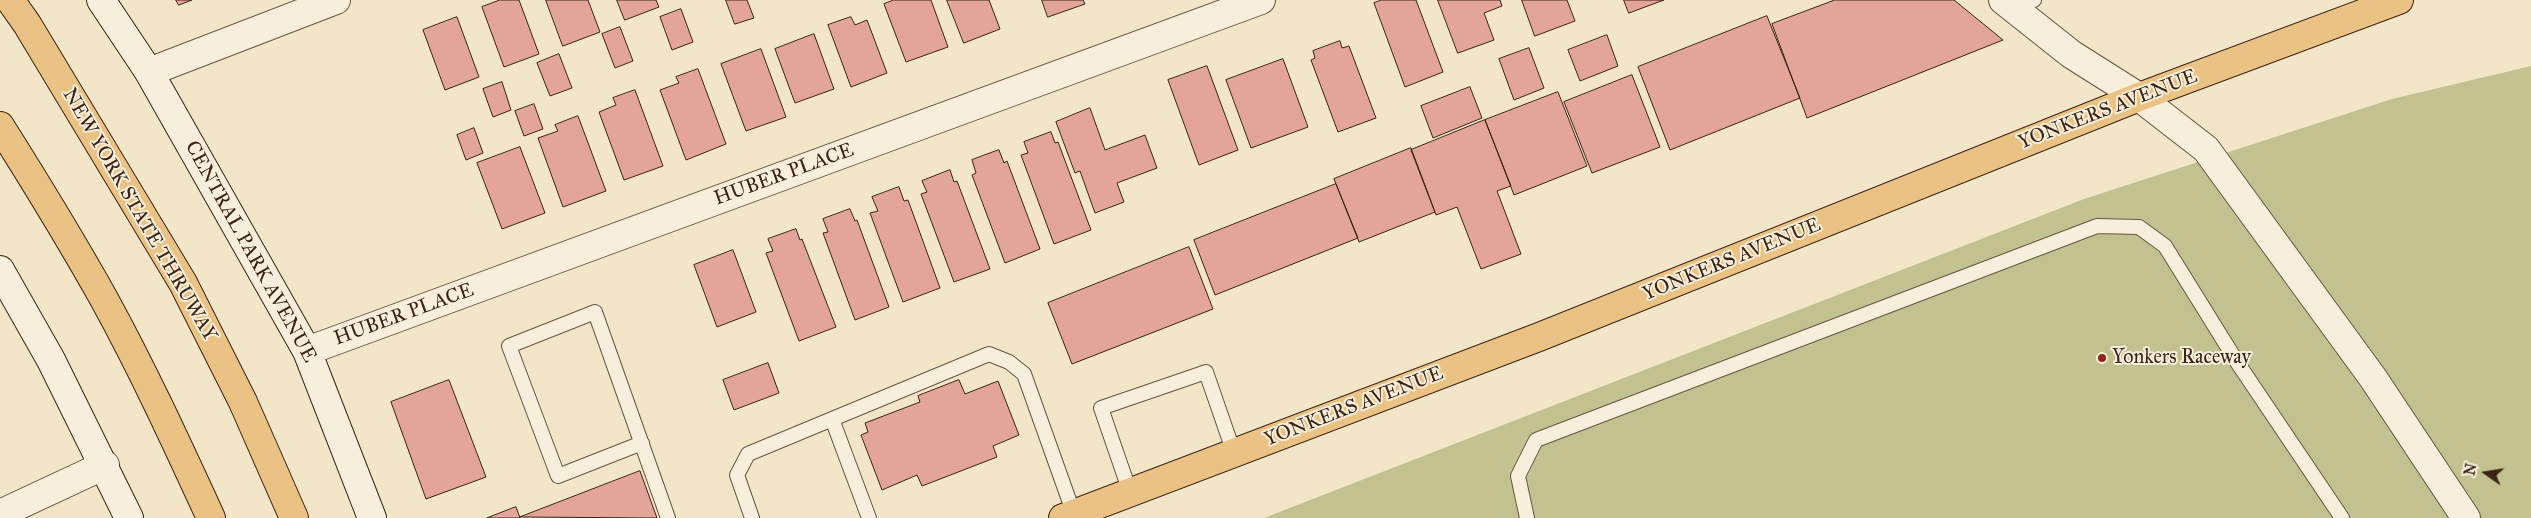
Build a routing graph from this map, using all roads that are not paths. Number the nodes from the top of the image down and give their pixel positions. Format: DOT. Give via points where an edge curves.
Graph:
graph roads {
  1 [pos="10,0"];
  2 [pos="101,0"];
  3 [pos="336,0"];
  4 [pos="1261,0"];
  5 [pos="2399,0"];
  6 [pos="2017,3"];
  7 [pos="22,12"];
  8 [pos="149,72"];
  9 [pos="2139,97"];
  10 [pos="0,126"];
  11 [pos="0,270"];
  12 [pos="307,351"];
  13 [pos="832,420"];
  14 [pos="642,444"];
  15 [pos="1234,453"];
  16 [pos="105,465"];
  17 [pos="1130,492"];
  18 [pos="0,514"];
  19 [pos="1068,516"];
  20 [pos="129,518"];
  21 [pos="211,518"];
  22 [pos="294,518"];
  23 [pos="372,518"];
  24 [pos="668,518"];
  25 [pos="752,518"];
  26 [pos="869,518"];
  27 [pos="1528,518"];
  28 [pos="2342,518"];
  29 [pos="2466,518"];
  1 -- 7 [label="main road, NEW YORK STATE THRUWAY"];
  2 -- 8 [label="street, CENTRAL PARK AVENUE"];
  3 -- 8 [label="street"];
  4 -- 12 [label="street, HUBER PLACE"];
  5 -- 9 [label="main road, YONKERS AVENUE"];
  6 -- 9 [label="street" via="2070,54"];
  7 -- 22 [label="main road, NEW YORK STATE THRUWAY" via="183,283 243,402"];
  8 -- 12 [label="street, CENTRAL PARK AVENUE"];
  9 -- 15 [label="main road, YONKERS AVENUE" via="1540,337"];
  9 -- 29 [label="street" via="2206,149 2373,378"];
  10 -- 21 [label="main road" via="104,300 163,414"];
  11 -- 16 [label="street"];
  12 -- 23 [label="street, CENTRAL PARK AVENUE"];
  13 -- 19 [label="lane" via="989,354 1009,362 1024,374"];
  13 -- 25 [label="lane" via="748,454 737,475"];
  13 -- 26 [label="lane"];
  14 -- 14 [label="lane" via="595,312 509,346 558,476"];
  14 -- 24 [label="lane"];
  15 -- 17 [label="main road, YONKERS AVENUE"];
  15 -- 17 [label="lane" via="1206,372 1101,408"];
  16 -- 18 [label="street"];
  16 -- 20 [label="street"];
  17 -- 19 [label="main road, YONKERS AVENUE"];
  27 -- 28 [label="lane" via="1518,476 1536,440 2097,226 2139,227 2165,246 2237,362"];
}
